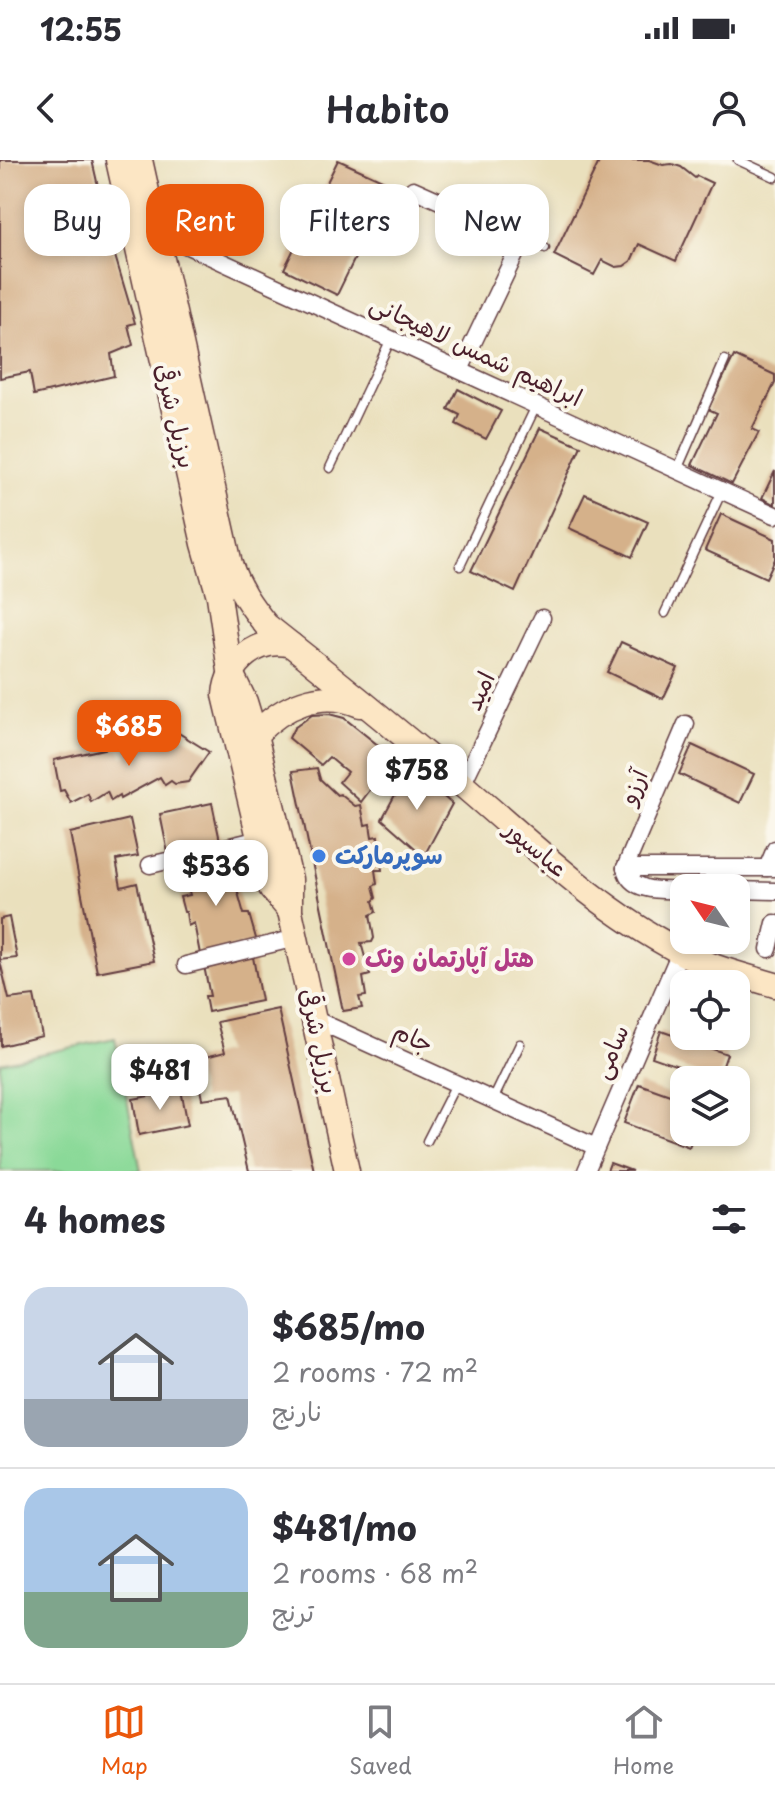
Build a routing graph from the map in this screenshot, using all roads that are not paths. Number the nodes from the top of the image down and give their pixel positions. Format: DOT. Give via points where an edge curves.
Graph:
graph roads {
  1 [pos="118,160"];
  2 [pos="140,160"];
  3 [pos="738,160"];
  4 [pos="775,177"];
  5 [pos="146,185"];
  6 [pos="162,256"];
  7 [pos="210,256"];
  8 [pos="514,256"];
  9 [pos="391,338"];
  10 [pos="725,360"];
  11 [pos="460,370"];
  12 [pos="536,405"];
  13 [pos="330,468"];
  14 [pos="677,470"];
  15 [pos="722,491"];
  16 [pos="775,515"];
  17 [pos="204,544"];
  18 [pos="230,564"];
  19 [pos="460,566"];
  20 [pos="219,596"];
  21 [pos="665,613"];
  22 [pos="542,618"];
  23 [pos="291,645"];
  24 [pos="230,671"];
  25 [pos="236,706"];
  26 [pos="370,709"];
  27 [pos="686,724"];
  28 [pos="255,735"];
  29 [pos="462,785"];
  30 [pos="260,839"];
  31 [pos="775,849"];
  32 [pos="150,865"];
  33 [pos="625,868"];
  34 [pos="771,868"];
  35 [pos="670,890"];
  36 [pos="750,890"];
  37 [pos="775,891"];
  38 [pos="290,911"];
  39 [pos="775,923"];
  40 [pos="296,938"];
  41 [pos="670,946"];
  42 [pos="769,949"];
  43 [pos="679,954"];
  44 [pos="685,954"];
  45 [pos="186,965"];
  46 [pos="775,985"];
  47 [pos="314,1019"];
  48 [pos="520,1044"];
  49 [pos="456,1084"];
  50 [pos="492,1100"];
  51 [pos="427,1141"];
  52 [pos="596,1147"];
  53 [pos="347,1171"];
  54 [pos="586,1171"];
  1 -- 17 [label="main road, برزیل شرقی"];
  2 -- 5 [label="main road, برزیل شرقی"];
  3 -- 4 [label="lane"];
  6 -- 18 [label="main road, برزیل شرقی"];
  7 -- 9 [label="street, ابراهیم شمس لاهیجانی"];
  8 -- 11 [label="street"];
  9 -- 11 [label="street, ابراهیم شمس لاهیجانی"];
  9 -- 13 [label="lane"];
  10 -- 14 [label="lane"];
  11 -- 12 [label="street, ابراهیم شمس لاهیجانی"];
  12 -- 14 [label="street, ابراهیم شمس لاهیجانی"];
  12 -- 19 [label="lane"];
  14 -- 15 [label="street, ابراهیم شمس لاهیجانی"];
  15 -- 16 [label="street, ابراهیم شمس لاهیجانی"];
  15 -- 21 [label="lane"];
  17 -- 18 [label="main road"];
  17 -- 20 [label="main road, برزیل شرقی"];
  18 -- 20 [label="main road"];
  18 -- 23 [label="main road, عباسپور" via="246,601"];
  20 -- 24 [label="main road, برزیل شرقی"];
  22 -- 29 [label="street, امید"];
  23 -- 24 [label="main road" via="262,645"];
  23 -- 26 [label="main road, عباسپور"];
  24 -- 25 [label="main road, برزیل شرقی" via="225,695"];
  25 -- 28 [label="main road, برزیل شرقی"];
  25 -- 30 [label="main road, برزیل شرقی"];
  26 -- 28 [label="main road" via="346,699 312,700 271,717"];
  26 -- 29 [label="main road, عباسپور"];
  27 -- 33 [label="street, آرزو"];
  28 -- 38 [label="main road, برزیل شرقی" via="290,879"];
  29 -- 41 [label="main road, عباسپور" via="595,897"];
  30 -- 32 [label="street"];
  30 -- 38 [label="main road, برزیل شرقی" via="271,888"];
  31 -- 34 [label="street"];
  33 -- 34 [label="street"];
  33 -- 35 [label="street" via="631,880 649,889"];
  36 -- 37 [label="street"];
  38 -- 40 [label="main road, برزیل شرقی"];
  39 -- 42 [label="street"];
  40 -- 45 [label="street"];
  40 -- 47 [label="main road, برزیل شرقی"];
  43 -- 52 [label="street, سامی"];
  44 -- 46 [label="main road, عباسپور"];
  47 -- 49 [label="street, جام"];
  47 -- 53 [label="main road, برزیل شرقی"];
  48 -- 50 [label="lane"];
  49 -- 50 [label="street, جام"];
  49 -- 51 [label="lane"];
  50 -- 52 [label="street, جام"];
  52 -- 54 [label="street, سامی"];
}
